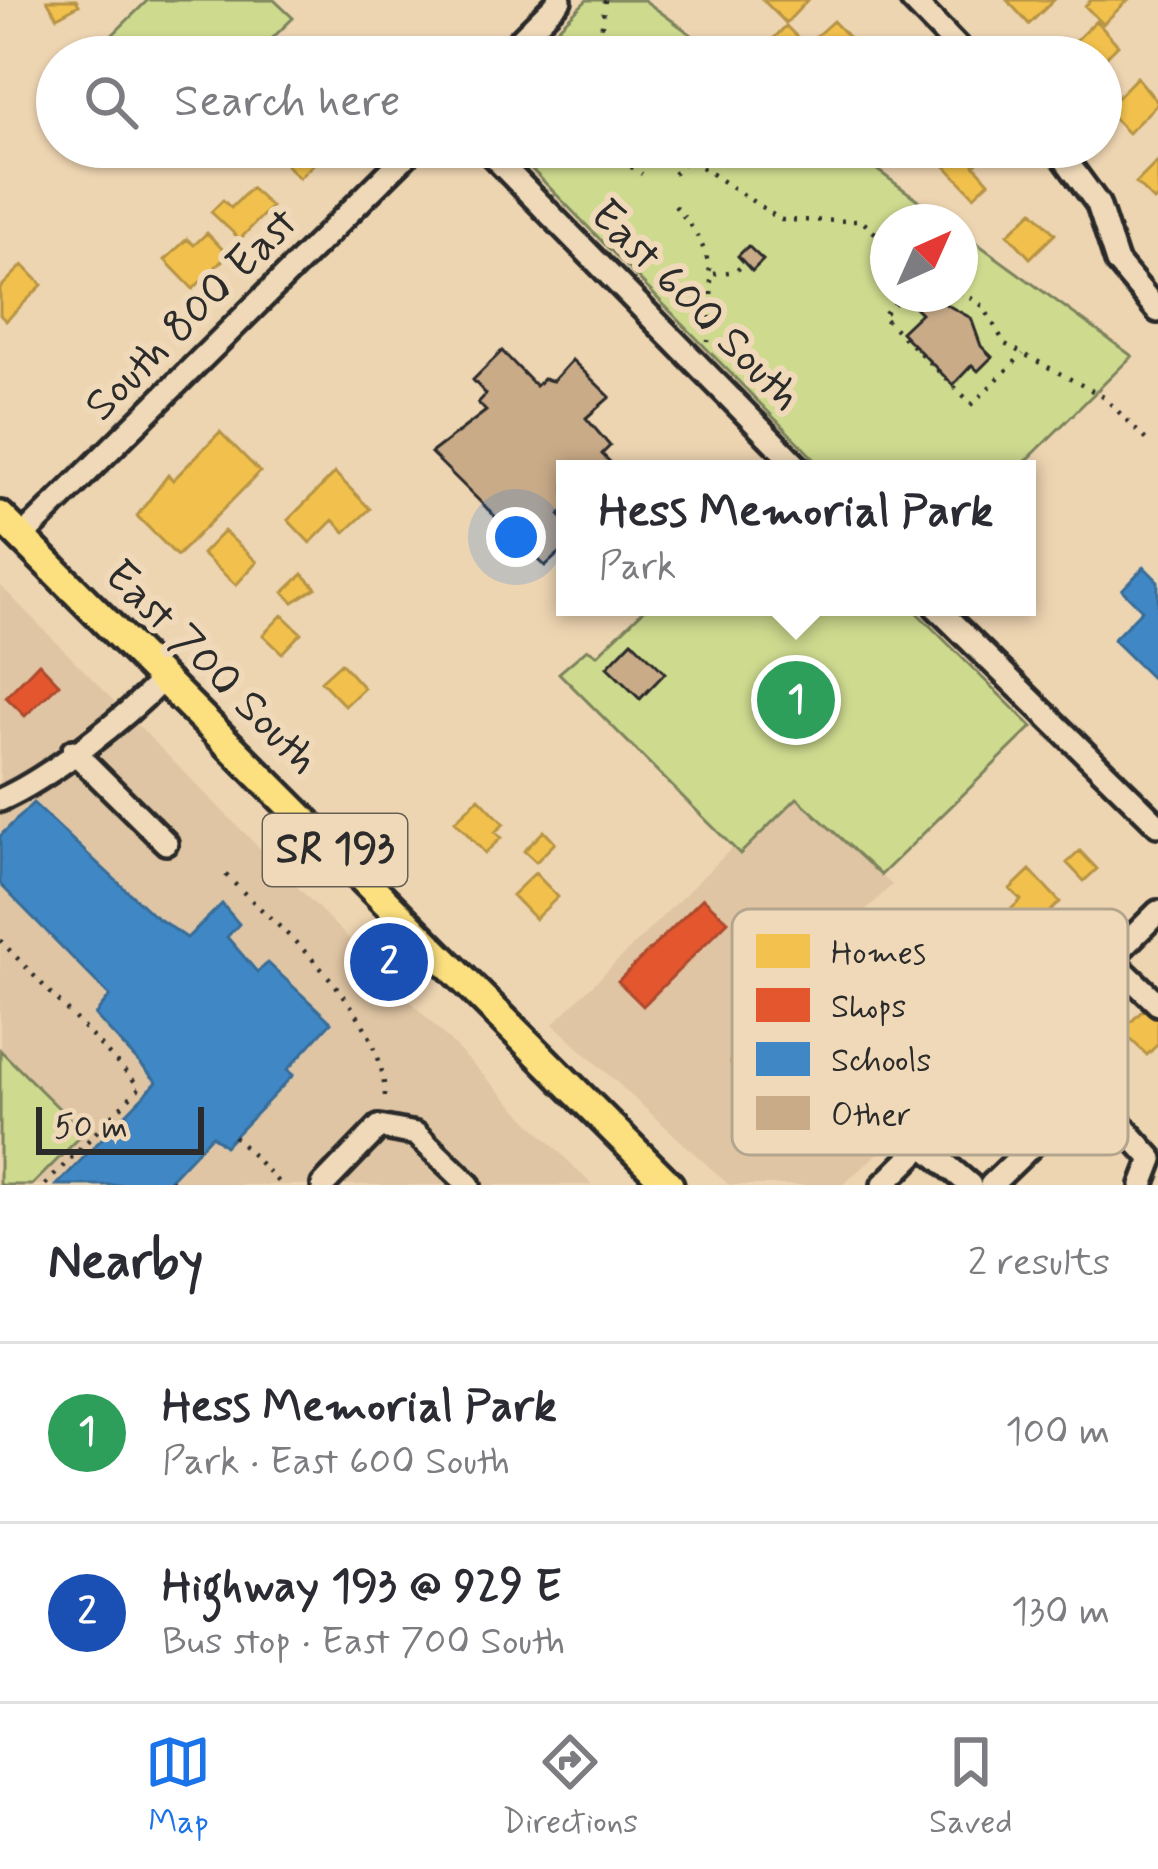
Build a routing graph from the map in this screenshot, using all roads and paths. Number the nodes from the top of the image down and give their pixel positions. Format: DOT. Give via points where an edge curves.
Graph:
graph roads {
  1 [pos="560,0"];
  2 [pos="604,0"];
  3 [pos="911,0"];
  4 [pos="524,36"];
  5 [pos="600,36"];
  6 [pos="947,36"];
  7 [pos="394,168"];
  8 [pos="505,168"];
  9 [pos="633,168"];
  10 [pos="679,168"];
  11 [pos="699,168"];
  12 [pos="1071,168"];
  13 [pos="642,174"];
  14 [pos="674,174"];
  15 [pos="675,206"];
  16 [pos="870,227"];
  17 [pos="746,262"];
  18 [pos="714,274"];
  19 [pos="978,303"];
  20 [pos="1158,310"];
  21 [pos="886,312"];
  22 [pos="1024,352"];
  23 [pos="693,360"];
  24 [pos="1150,444"];
  25 [pos="791,460"];
  26 [pos="0,516"];
  27 [pos="22,537"];
  28 [pos="945,616"];
  29 [pos="163,680"];
  30 [pos="73,751"];
  31 [pos="0,800"];
  32 [pos="1158,825"];
  33 [pos="166,843"];
  34 [pos="226,875"];
  35 [pos="1158,913"];
  36 [pos="0,940"];
  37 [pos="1128,942"];
  38 [pos="1128,975"];
  39 [pos="1158,1004"];
  40 [pos="385,1097"];
  41 [pos="1128,1132"];
  42 [pos="234,1136"];
  43 [pos="913,1155"];
  44 [pos="935,1155"];
  45 [pos="1022,1155"];
  46 [pos="45,1185"];
  47 [pos="281,1185"];
  48 [pos="322,1185"];
  49 [pos="469,1185"];
  50 [pos="669,1185"];
  51 [pos="883,1185"];
  52 [pos="970,1185"];
  53 [pos="991,1185"];
  54 [pos="1142,1185"];
  1 -- 4 [label="street"];
  2 -- 5 [label="path"];
  3 -- 6 [label="street"];
  7 -- 27 [label="street, South 800 East"];
  8 -- 23 [label="street, East 600 South"];
  9 -- 13 [label="path"];
  10 -- 14 [label="path"];
  11 -- 16 [label="path" via="781,220 862,220"];
  12 -- 20 [label="street" via="1098,204 1118,262"];
  15 -- 18 [label="path" via="696,229"];
  17 -- 18 [label="path"];
  18 -- 23 [label="path" via="708,344"];
  19 -- 22 [label="path" via="1005,344"];
  21 -- 22 [label="path" via="972,404"];
  22 -- 24 [label="path" via="1104,397"];
  23 -- 25 [label="street, East 600 South"];
  26 -- 27 [label="main road, East 700 South / SR 193"];
  27 -- 29 [label="main road, East 700 South / SR 193"];
  28 -- 32 [label="street"];
  29 -- 30 [label="street"];
  29 -- 50 [label="main road, East 700 South / SR 193"];
  30 -- 31 [label="street"];
  30 -- 33 [label="street"];
  34 -- 40 [label="path" via="366,1020 384,1066"];
  35 -- 37 [label="street"];
  36 -- 46 [label="path" via="140,1087"];
  38 -- 39 [label="street"];
  41 -- 54 [label="street" via="1152,1159"];
  42 -- 47 [label="path"];
  43 -- 51 [label="street"];
  44 -- 52 [label="street"];
  45 -- 53 [label="street"];
  48 -- 49 [label="street" via="379,1127 416,1134"];
}
